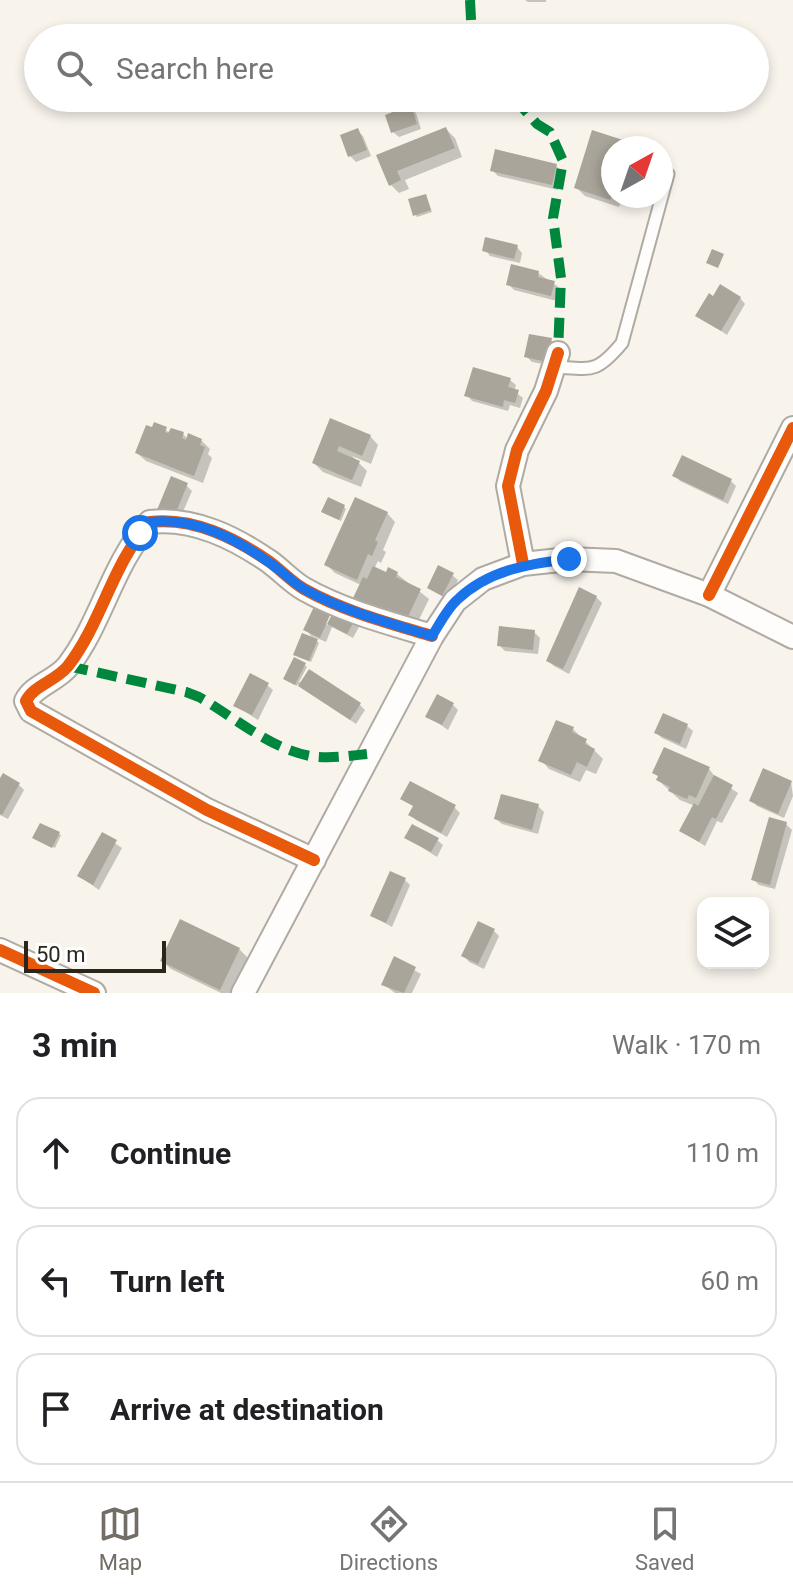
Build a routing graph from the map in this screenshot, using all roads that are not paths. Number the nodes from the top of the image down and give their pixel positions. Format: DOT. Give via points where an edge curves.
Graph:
graph roads {
  1 [pos="659,208"];
  2 [pos="556,360"];
  3 [pos="793,428"];
  4 [pos="523,564"];
  5 [pos="709,595"];
  6 [pos="432,636"];
  7 [pos="793,637"];
  8 [pos="314,860"];
  9 [pos="0,950"];
  10 [pos="94,993"];
  11 [pos="243,993"];
  1 -- 2 [label="lane" via="622,343 604,364 587,369"];
  2 -- 4 [label="street" via="517,450 508,486"];
  3 -- 5 [label="street"];
  4 -- 5 [label="street" via="616,561"];
  4 -- 6 [label="street" via="483,579 455,601"];
  5 -- 7 [label="street"];
  6 -- 8 [label="street"];
  6 -- 8 [label="street" via="324,599 216,532 177,521 150,522 114,576 68,666 26,701 31,711 207,810"];
  8 -- 11 [label="street"];
  9 -- 10 [label="street"];
}
